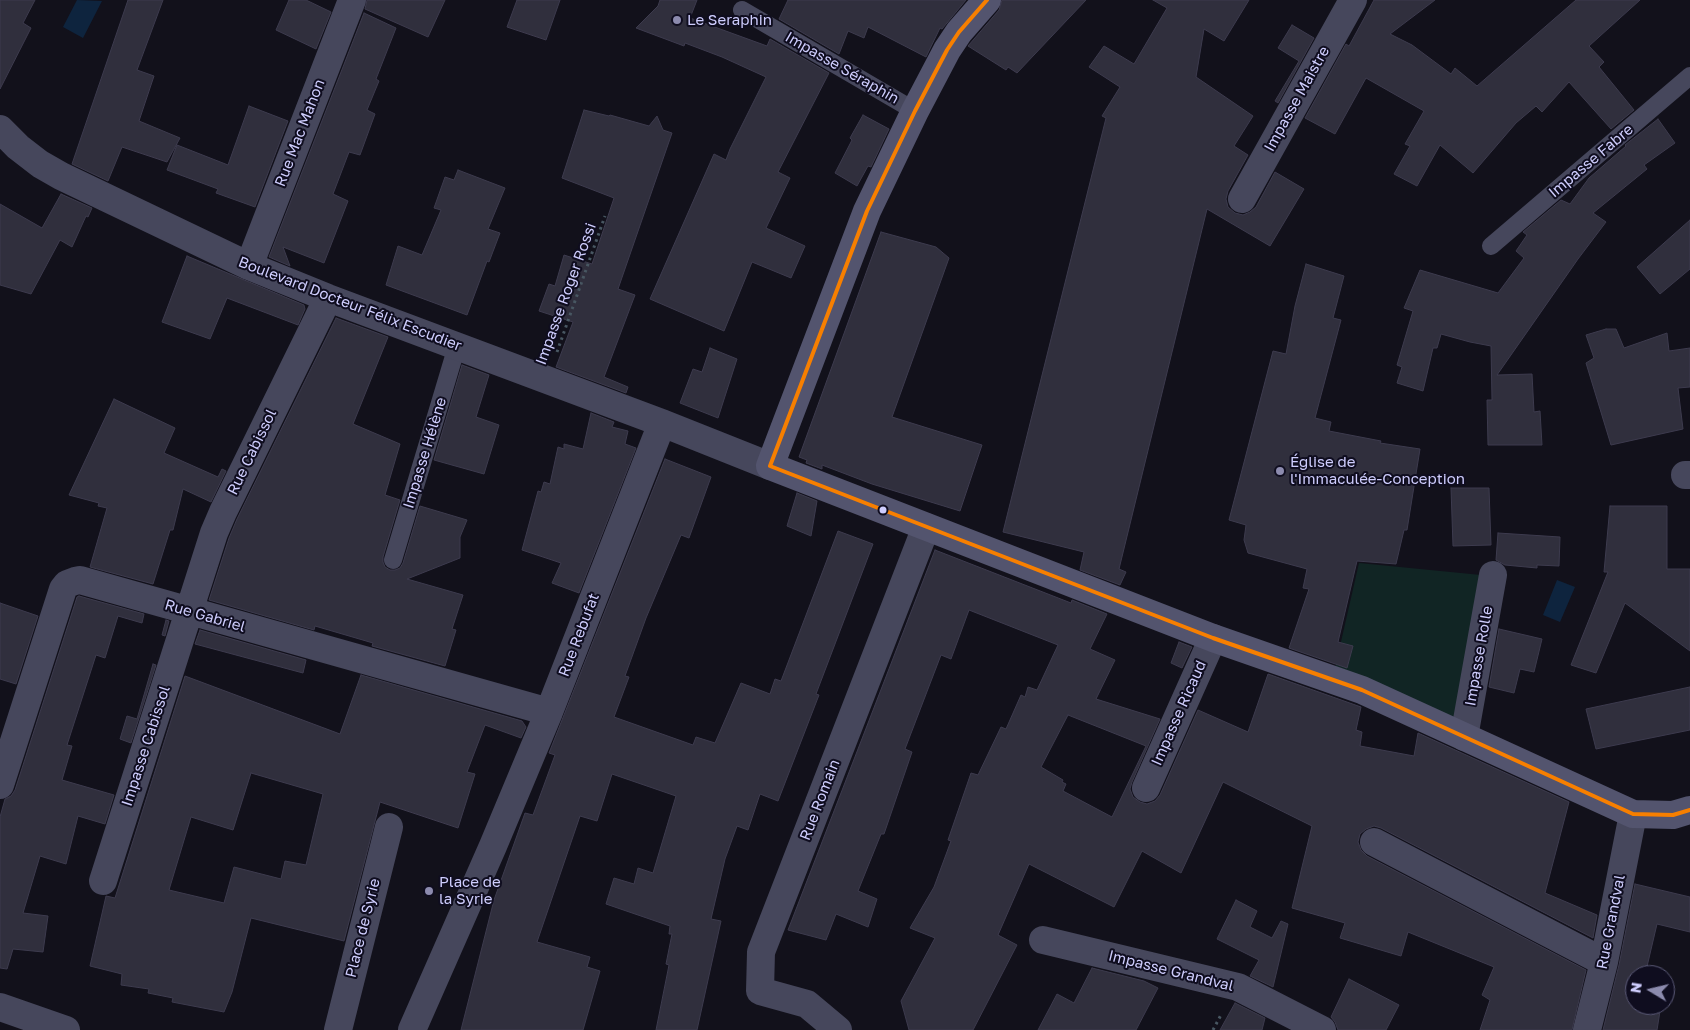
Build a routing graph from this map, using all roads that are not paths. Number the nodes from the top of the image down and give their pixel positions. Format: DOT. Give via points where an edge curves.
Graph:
graph roads {
  1 [pos="352,0"];
  2 [pos="987,0"];
  3 [pos="1353,0"];
  4 [pos="742,10"];
  5 [pos="1690,76"];
  6 [pos="915,111"];
  7 [pos="0,129"];
  8 [pos="1242,199"];
  9 [pos="1491,246"];
  10 [pos="249,266"];
  11 [pos="328,298"];
  12 [pos="457,346"];
  13 [pos="662,423"];
  14 [pos="770,466"];
  15 [pos="926,527"];
  16 [pos="393,560"];
  17 [pos="1493,575"];
  18 [pos="189,612"];
  19 [pos="1212,638"];
  20 [pos="549,712"];
  21 [pos="1464,737"];
  22 [pos="0,785"];
  23 [pos="1146,788"];
  24 [pos="1690,810"];
  25 [pos="1632,814"];
  26 [pos="389,827"];
  27 [pos="1374,842"];
  28 [pos="103,881"];
  29 [pos="1043,940"];
  30 [pos="1604,962"];
  31 [pos="0,1006"];
  32 [pos="66,1030"];
  33 [pos="338,1030"];
  34 [pos="412,1030"];
  35 [pos="838,1030"];
  36 [pos="1322,1030"];
  37 [pos="1587,1030"];
  1 -- 10 [label="street, Rue Mac Mahon"];
  2 -- 6 [label="main road" via="958,32"];
  3 -- 8 [label="street, Impasse Maistre"];
  4 -- 6 [label="lane, Impasse Séraphin"];
  5 -- 9 [label="lane, Impasse Fabre"];
  6 -- 14 [label="main road" via="864,219"];
  7 -- 10 [label="street, Boulevard Docteur Félix Escudier" via="40,164 61,176"];
  10 -- 11 [label="street, Boulevard Docteur Félix Escudier"];
  11 -- 12 [label="street, Boulevard Docteur Félix Escudier"];
  11 -- 18 [label="street, Rue Cabissol" via="223,512"];
  12 -- 13 [label="street, Boulevard Docteur Félix Escudier"];
  12 -- 16 [label="lane, Impasse Hélène"];
  13 -- 14 [label="street, Boulevard Docteur Félix Escudier"];
  13 -- 20 [label="street, Rue Rebufat"];
  14 -- 15 [label="main road"];
  15 -- 19 [label="main road"];
  15 -- 35 [label="street, Rue Romain" via="761,952 760,991 807,1004"];
  17 -- 21 [label="street, Impasse Rolle"];
  18 -- 20 [label="street, Rue Gabriel"];
  18 -- 22 [label="street, Rue Gabriel" via="80,580 67,584"];
  18 -- 28 [label="street, Impasse Cabissol"];
  19 -- 21 [label="main road" via="1362,690"];
  19 -- 23 [label="street, Impasse Ricaud"];
  20 -- 34 [label="street, Rue Rebufat"];
  21 -- 25 [label="main road"];
  24 -- 25 [label="main road" via="1673,815"];
  25 -- 30 [label="street, Rue Grandval"];
  26 -- 33 [label="street, Place de Syrie"];
  27 -- 30 [label="street"];
  29 -- 36 [label="street, Impasse Grandval" via="1238,987"];
  30 -- 37 [label="street, Rue Grandval"];
  31 -- 32 [label="street"];
}
